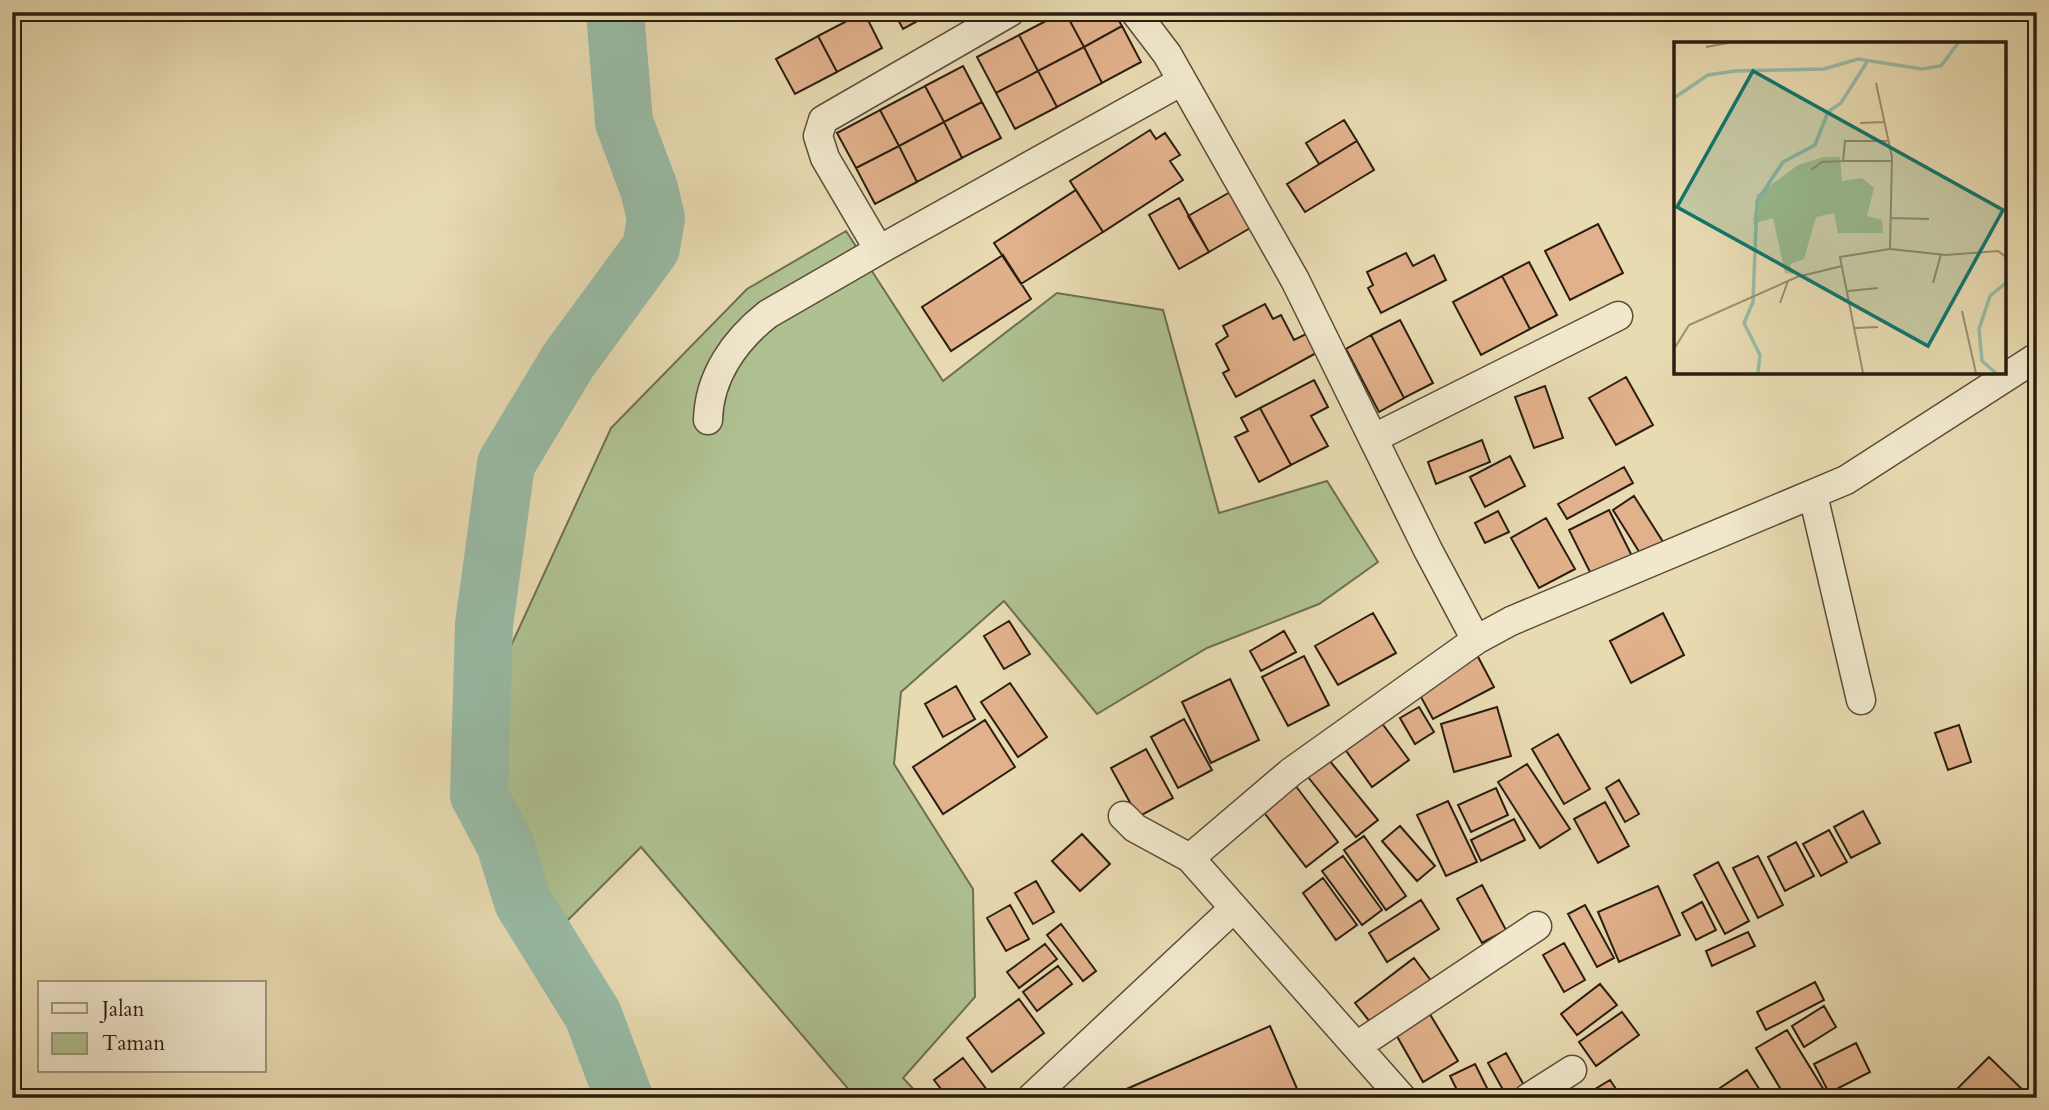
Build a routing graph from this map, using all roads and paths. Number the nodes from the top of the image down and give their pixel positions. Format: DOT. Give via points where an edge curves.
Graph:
graph roads {
  1 [pos="1010,12"];
  2 [pos="1135,12"];
  3 [pos="1182,81"];
  4 [pos="879,250"];
  5 [pos="1618,316"];
  6 [pos="2037,357"];
  7 [pos="708,420"];
  8 [pos="1374,438"];
  9 [pos="1813,495"];
  10 [pos="1476,640"];
  11 [pos="1861,700"];
  12 [pos="1123,816"];
  13 [pos="1190,859"];
  14 [pos="1234,908"];
  15 [pos="1537,926"];
  16 [pos="1357,1046"];
  17 [pos="1572,1070"];
  18 [pos="1031,1098"];
  19 [pos="1402,1098"];
  20 [pos="1528,1098"];
  1 -- 4 [label="street" via="821,123 818,136 825,158"];
  2 -- 3 [label="street"];
  3 -- 4 [label="street"];
  3 -- 8 [label="street" via="1295,279"];
  4 -- 7 [label="street" via="752,327 722,369"];
  5 -- 8 [label="street"];
  6 -- 9 [label="street" via="1865,470"];
  8 -- 10 [label="street"];
  9 -- 10 [label="street" via="1581,590"];
  9 -- 11 [label="street"];
  10 -- 13 [label="street" via="1291,772"];
  12 -- 13 [label="street" via="1135,828"];
  13 -- 14 [label="street"];
  14 -- 16 [label="street"];
  14 -- 18 [label="street"];
  15 -- 16 [label="street"];
  16 -- 19 [label="street"];
  17 -- 20 [label="street"];
}
